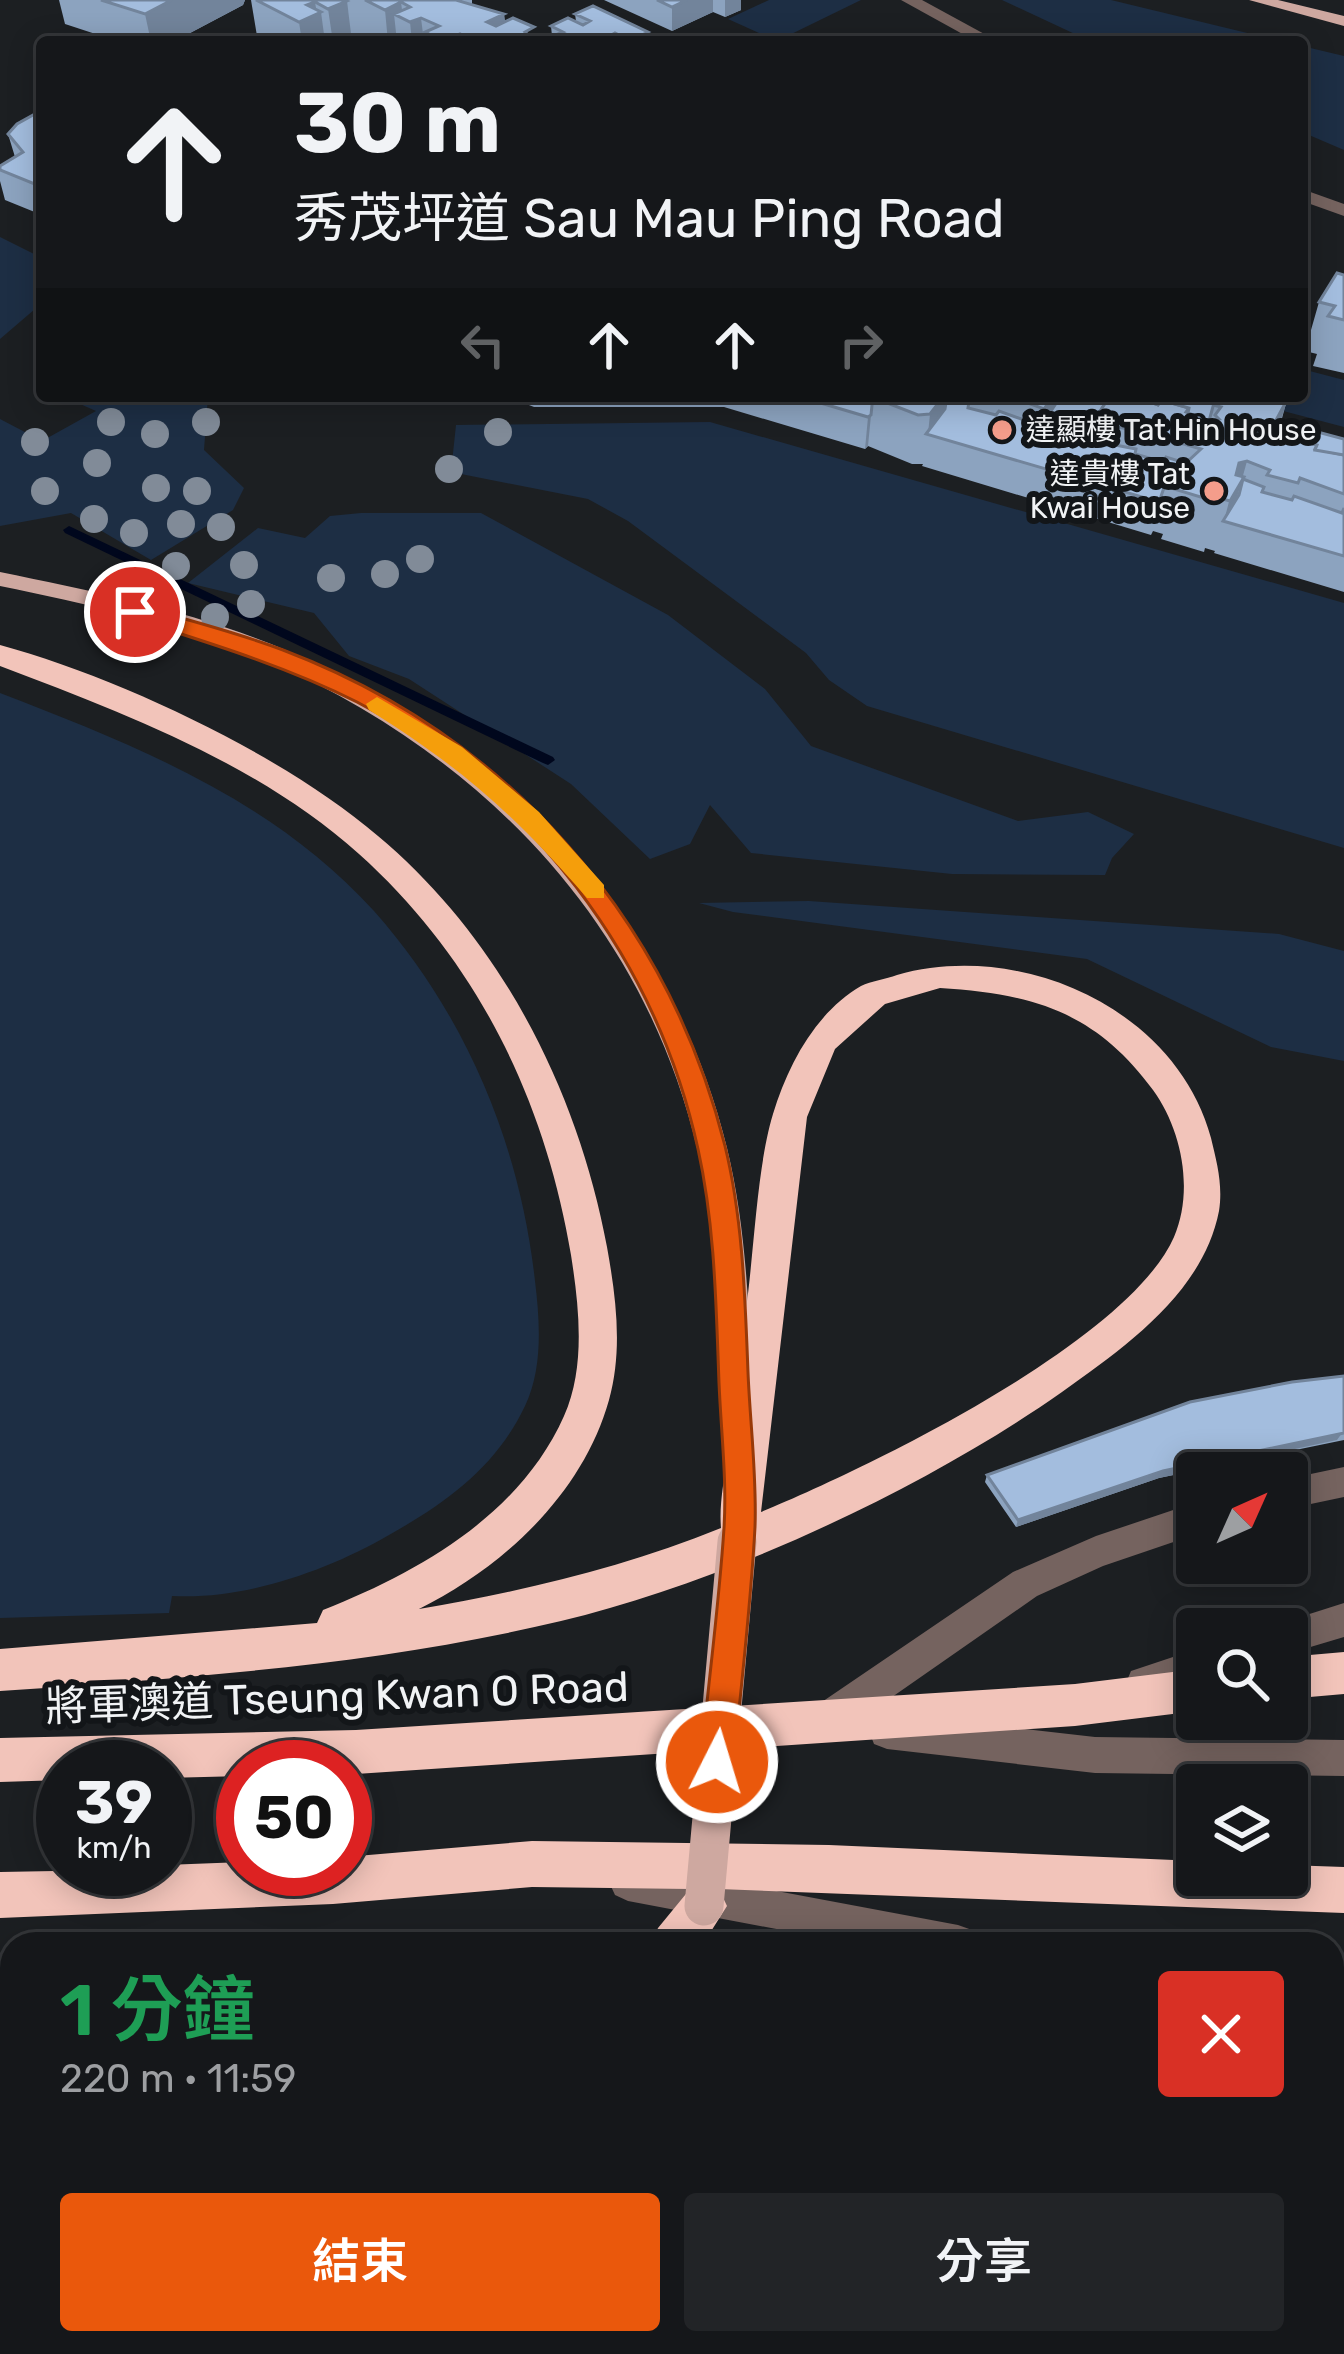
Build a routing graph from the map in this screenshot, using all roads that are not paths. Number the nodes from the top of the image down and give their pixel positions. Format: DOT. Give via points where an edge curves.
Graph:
graph roads {
  1 [pos="909,0"];
  2 [pos="1257,0"];
  3 [pos="1344,21"];
  4 [pos="978,36"];
  5 [pos="1308,197"];
  6 [pos="1344,210"];
  7 [pos="0,578"];
  8 [pos="0,656"];
  9 [pos="1344,1482"];
  10 [pos="1308,1490"];
  11 [pos="740,1524"];
  12 [pos="1176,1525"];
  13 [pos="1344,1621"];
  14 [pos="1308,1631"];
  15 [pos="188,1658"];
  16 [pos="0,1670"];
  17 [pos="1176,1673"];
  18 [pos="1344,1673"];
  19 [pos="1308,1676"];
  20 [pos="1176,1693"];
  21 [pos="1075,1705"];
  22 [pos="821,1724"];
  23 [pos="1344,1758"];
  24 [pos="0,1760"];
  25 [pos="532,1864"];
  26 [pos="1344,1864"];
  27 [pos="1308,1874"];
  28 [pos="1176,1881"];
  29 [pos="1308,1887"];
  30 [pos="1344,1890"];
  31 [pos="0,1894"];
  32 [pos="706,1925"];
  33 [pos="894,1932"];
  1 -- 4 [label="lane"];
  2 -- 3 [label="main road"];
  5 -- 6 [label="lane"];
  7 -- 11 [label="main road" via="276,656 368,699 454,752 531,818 598,895 640,961 682,1053 711,1147 729,1252"];
  8 -- 15 [label="highway" via="221,744 324,808 414,888 523,1041 588,1236 598,1328 589,1400 556,1472 515,1520 379,1609 286,1642"];
  9 -- 10 [label="lane"];
  11 -- 15 [label="highway" via="789,1118 820,1039 870,993 949,975 1038,988 1113,1025 1176,1090 1199,1147 1202,1201 1171,1276 1095,1346 958,1438 825,1507 645,1578 472,1620"];
  11 -- 32 [label="main road, bridge"];
  12 -- 22 [label="lane" via="1025,1583"];
  13 -- 14 [label="lane"];
  15 -- 16 [label="highway"];
  17 -- 21 [label="lane"];
  18 -- 19 [label="highway"];
  20 -- 21 [label="highway, 將軍澳道 Tseung Kwan O Road"];
  21 -- 22 [label="highway, 將軍澳道 Tseung Kwan O Road"];
  22 -- 23 [label="lane" via="1095,1755"];
  22 -- 24 [label="highway, 將軍澳道 Tseung Kwan O Road" via="356,1752"];
  25 -- 28 [label="highway"];
  25 -- 31 [label="highway"];
  25 -- 33 [label="lane"];
  26 -- 27 [label="lane"];
  29 -- 30 [label="highway"];
}
